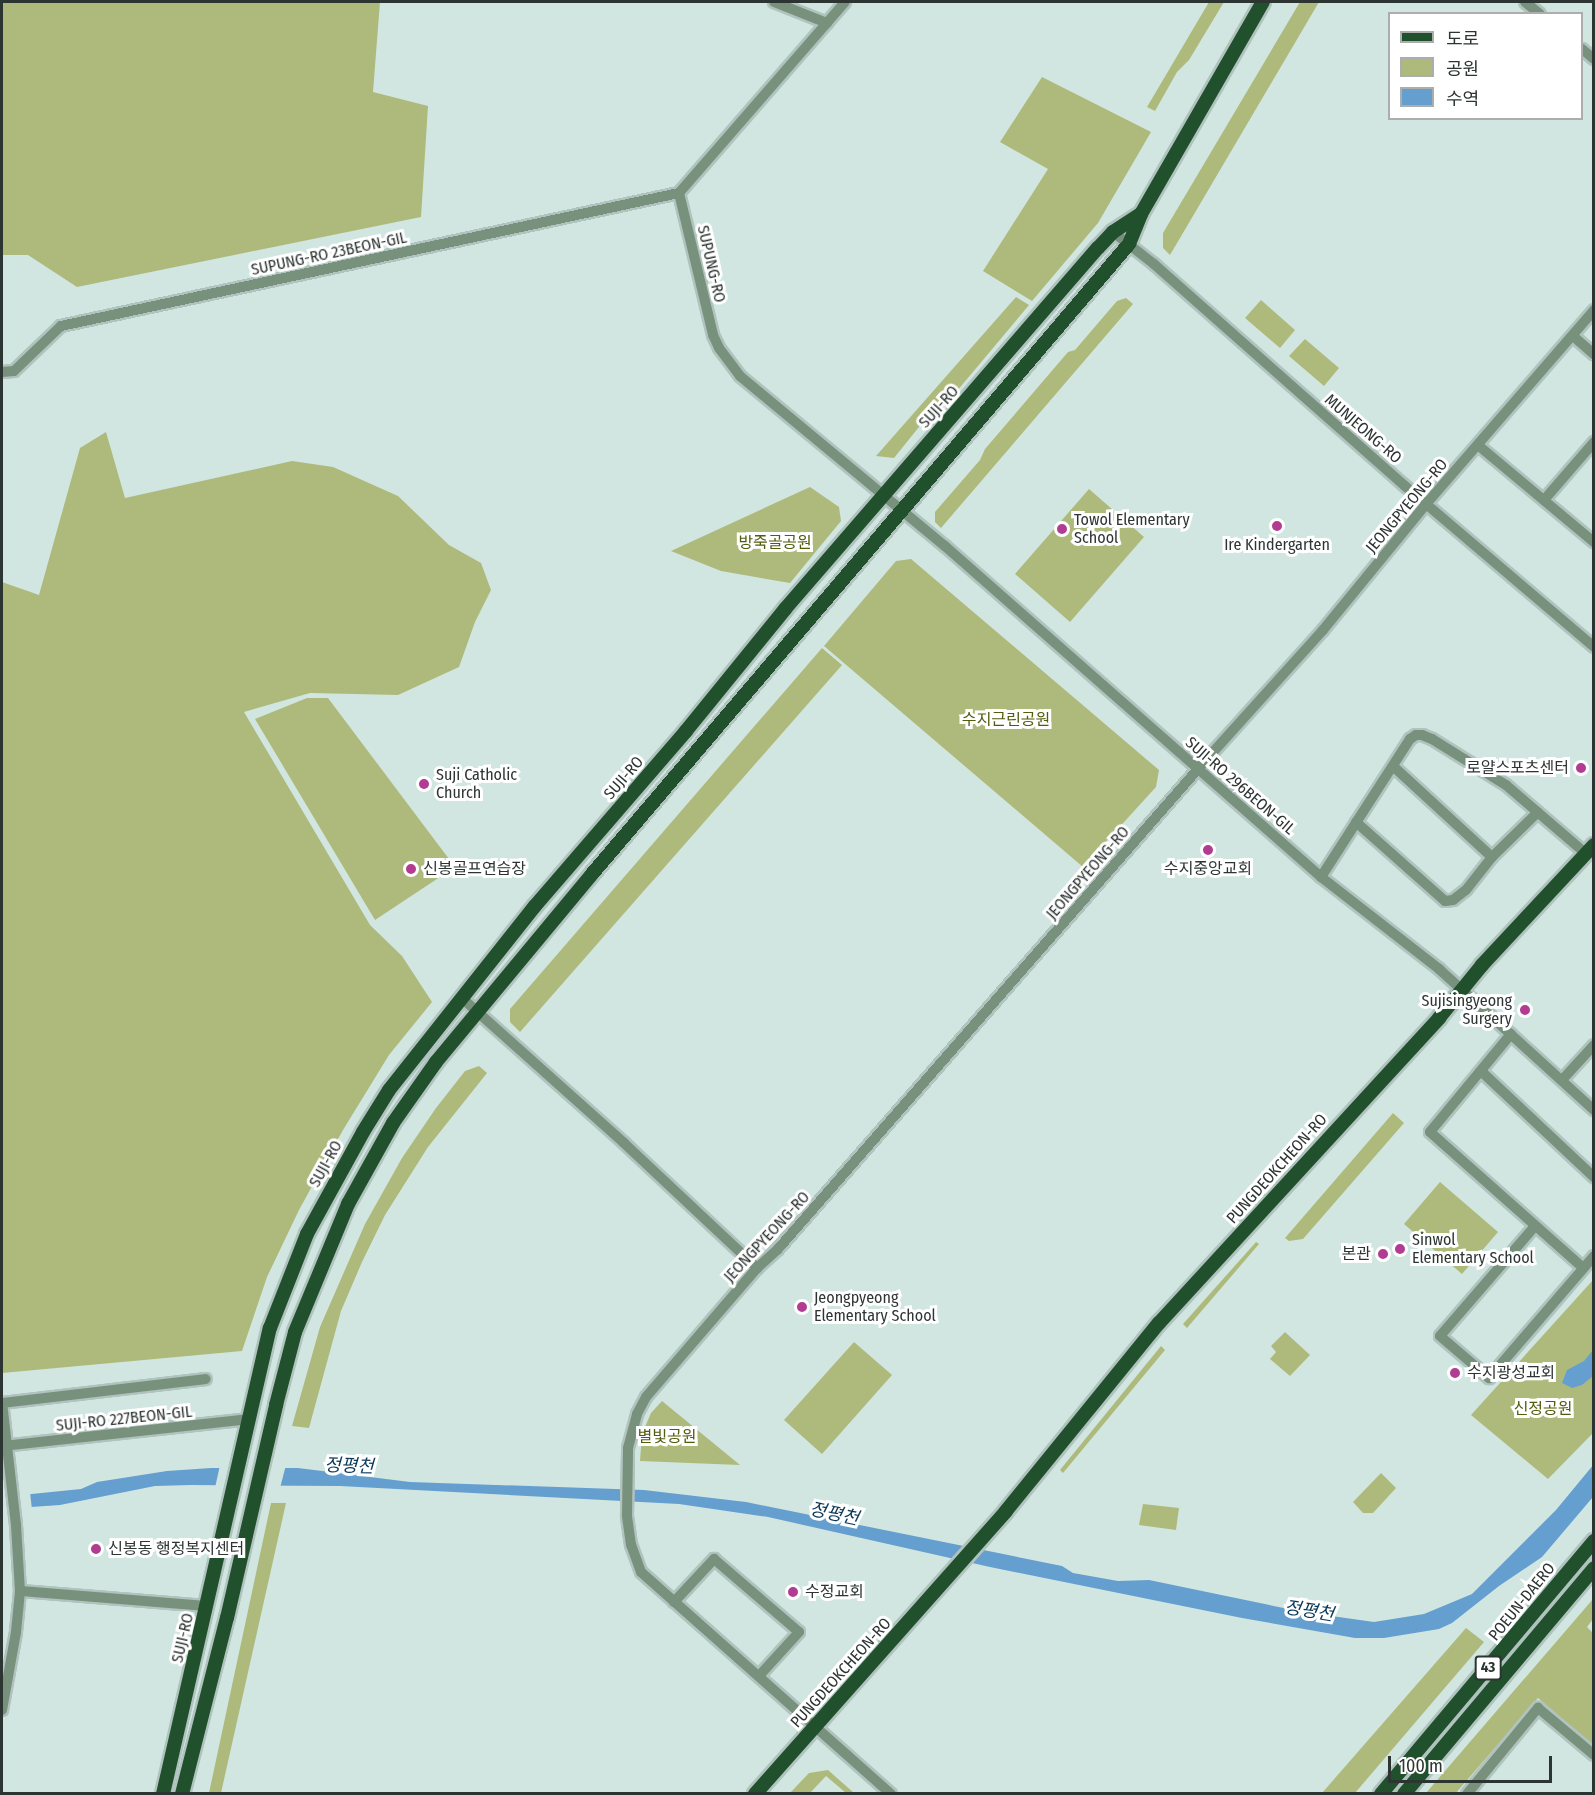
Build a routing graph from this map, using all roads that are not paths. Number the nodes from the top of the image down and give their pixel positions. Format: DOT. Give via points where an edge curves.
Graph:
graph roads {
  1 [pos="774,2"];
  2 [pos="845,2"];
  3 [pos="1263,2"];
  4 [pos="1525,2"];
  5 [pos="1538,12"];
  6 [pos="827,23"];
  7 [pos="679,193"];
  8 [pos="1141,214"];
  9 [pos="1113,232"];
  10 [pos="1130,244"];
  11 [pos="1593,310"];
  12 [pos="1573,336"];
  13 [pos="1593,354"];
  14 [pos="2,372"];
  15 [pos="1593,442"];
  16 [pos="1479,446"];
  17 [pos="882,496"];
  18 [pos="1544,500"];
  19 [pos="1427,503"];
  20 [pos="901,512"];
  21 [pos="1593,542"];
  22 [pos="1593,647"];
  23 [pos="1394,767"];
  24 [pos="1199,769"];
  25 [pos="1538,812"];
  26 [pos="1356,822"];
  27 [pos="1589,849"];
  28 [pos="1492,857"];
  29 [pos="1321,877"];
  30 [pos="1462,990"];
  31 [pos="462,998"];
  32 [pos="478,1013"];
  33 [pos="1511,1034"];
  34 [pos="1593,1046"];
  35 [pos="1482,1072"];
  36 [pos="1562,1080"];
  37 [pos="1593,1110"];
  38 [pos="1593,1177"];
  39 [pos="1535,1226"];
  40 [pos="1593,1256"];
  41 [pos="757,1268"];
  42 [pos="1583,1268"];
  43 [pos="206,1379"];
  44 [pos="250,1419"];
  45 [pos="4,1446"];
  46 [pos="1593,1541"];
  47 [pos="1593,1568"];
  48 [pos="20,1591"];
  49 [pos="674,1602"];
  50 [pos="207,1606"];
  51 [pos="759,1676"];
  52 [pos="2,1710"];
  53 [pos="815,1727"];
  54 [pos="1593,1755"];
  55 [pos="167,1776"];
  56 [pos="183,1792"];
  57 [pos="154,1794"];
  58 [pos="163,1794"];
  59 [pos="755,1794"];
  60 [pos="891,1794"];
  61 [pos="1381,1794"];
  62 [pos="1404,1794"];
  63 [pos="1467,1794"];
  1 -- 6 [label="street"];
  2 -- 6 [label="street"];
  3 -- 8 [label="main road, SUJI-RO"];
  4 -- 5 [label="street"];
  6 -- 7 [label="street"];
  7 -- 14 [label="street, SUPUNG-RO 23BEON-GIL" via="60,326 14,371"];
  7 -- 17 [label="street, SUPUNG-RO" via="707,316 719,348 756,391"];
  8 -- 9 [label="main road, SUJI-RO"];
  8 -- 10 [label="main road, SUJI-RO"];
  9 -- 10 [label="street, MUNJEONG-RO"];
  9 -- 17 [label="main road, SUJI-RO"];
  10 -- 19 [label="street, MUNJEONG-RO"];
  10 -- 20 [label="main road, SUJI-RO"];
  11 -- 12 [label="street, JEONGPYEONG-RO"];
  12 -- 13 [label="street"];
  12 -- 16 [label="street, JEONGPYEONG-RO"];
  15 -- 18 [label="street"];
  16 -- 18 [label="street"];
  16 -- 19 [label="street, JEONGPYEONG-RO"];
  17 -- 20 [label="street, SUPUNG-RO"];
  17 -- 31 [label="main road, SUJI-RO" via="535,906"];
  18 -- 21 [label="street"];
  19 -- 22 [label="street, MUNJEONG-RO"];
  19 -- 24 [label="street, JEONGPYEONG-RO" via="1323,630"];
  20 -- 24 [label="street, SUJI-RO 296BEON-GIL"];
  20 -- 32 [label="main road, SUJI-RO"];
  23 -- 25 [label="street" via="1410,739 1422,735 1506,784"];
  23 -- 26 [label="street"];
  23 -- 28 [label="street"];
  24 -- 29 [label="street, SUJI-RO 296BEON-GIL"];
  24 -- 41 [label="street, JEONGPYEONG-RO" via="786,1240"];
  25 -- 27 [label="street"];
  25 -- 28 [label="street"];
  26 -- 28 [label="street" via="1445,901 1466,890"];
  26 -- 29 [label="street"];
  27 -- 30 [label="main road, PUNGDEOKCHEON-RO"];
  29 -- 30 [label="street, SUJI-RO 296BEON-GIL"];
  30 -- 33 [label="street, SUJI-RO 296BEON-GIL"];
  30 -- 53 [label="main road, PUNGDEOKCHEON-RO" via="1159,1323 994,1524"];
  31 -- 32 [label="street"];
  31 -- 44 [label="main road, SUJI-RO" via="389,1090 307,1234 270,1328"];
  32 -- 41 [label="street"];
  32 -- 56 [label="main road, SUJI-RO" via="436,1062 393,1123 348,1204 295,1332"];
  33 -- 35 [label="street"];
  33 -- 36 [label="street, SUJI-RO 296BEON-GIL"];
  34 -- 36 [label="street"];
  35 -- 38 [label="street"];
  35 -- 39 [label="street" via="1430,1132"];
  36 -- 37 [label="street, SUJI-RO 296BEON-GIL"];
  39 -- 42 [label="street"];
  39 -- 42 [label="street" via="1440,1336 1489,1378"];
  40 -- 42 [label="street"];
  41 -- 49 [label="street, JEONGPYEONG-RO" via="646,1397 628,1448 627,1515 631,1545 641,1572"];
  43 -- 45 [label="street" via="2,1403"];
  44 -- 45 [label="street, SUJI-RO 227BEON-GIL"];
  44 -- 50 [label="main road, SUJI-RO"];
  45 -- 48 [label="street" via="9,1461"];
  46 -- 61 [label="main road, POEUN-DAERO / 43"];
  47 -- 62 [label="main road, POEUN-DAERO / 43"];
  48 -- 50 [label="street"];
  48 -- 52 [label="street"];
  49 -- 51 [label="street"];
  49 -- 51 [label="street" via="714,1559 799,1632"];
  50 -- 55 [label="main road, SUJI-RO"];
  51 -- 53 [label="street"];
  53 -- 59 [label="main road, PUNGDEOKCHEON-RO"];
  53 -- 60 [label="street"];
  54 -- 63 [label="street" via="1538,1708"];
  55 -- 57 [label="main road"];
  55 -- 58 [label="main road, SUJI-RO"];
}
